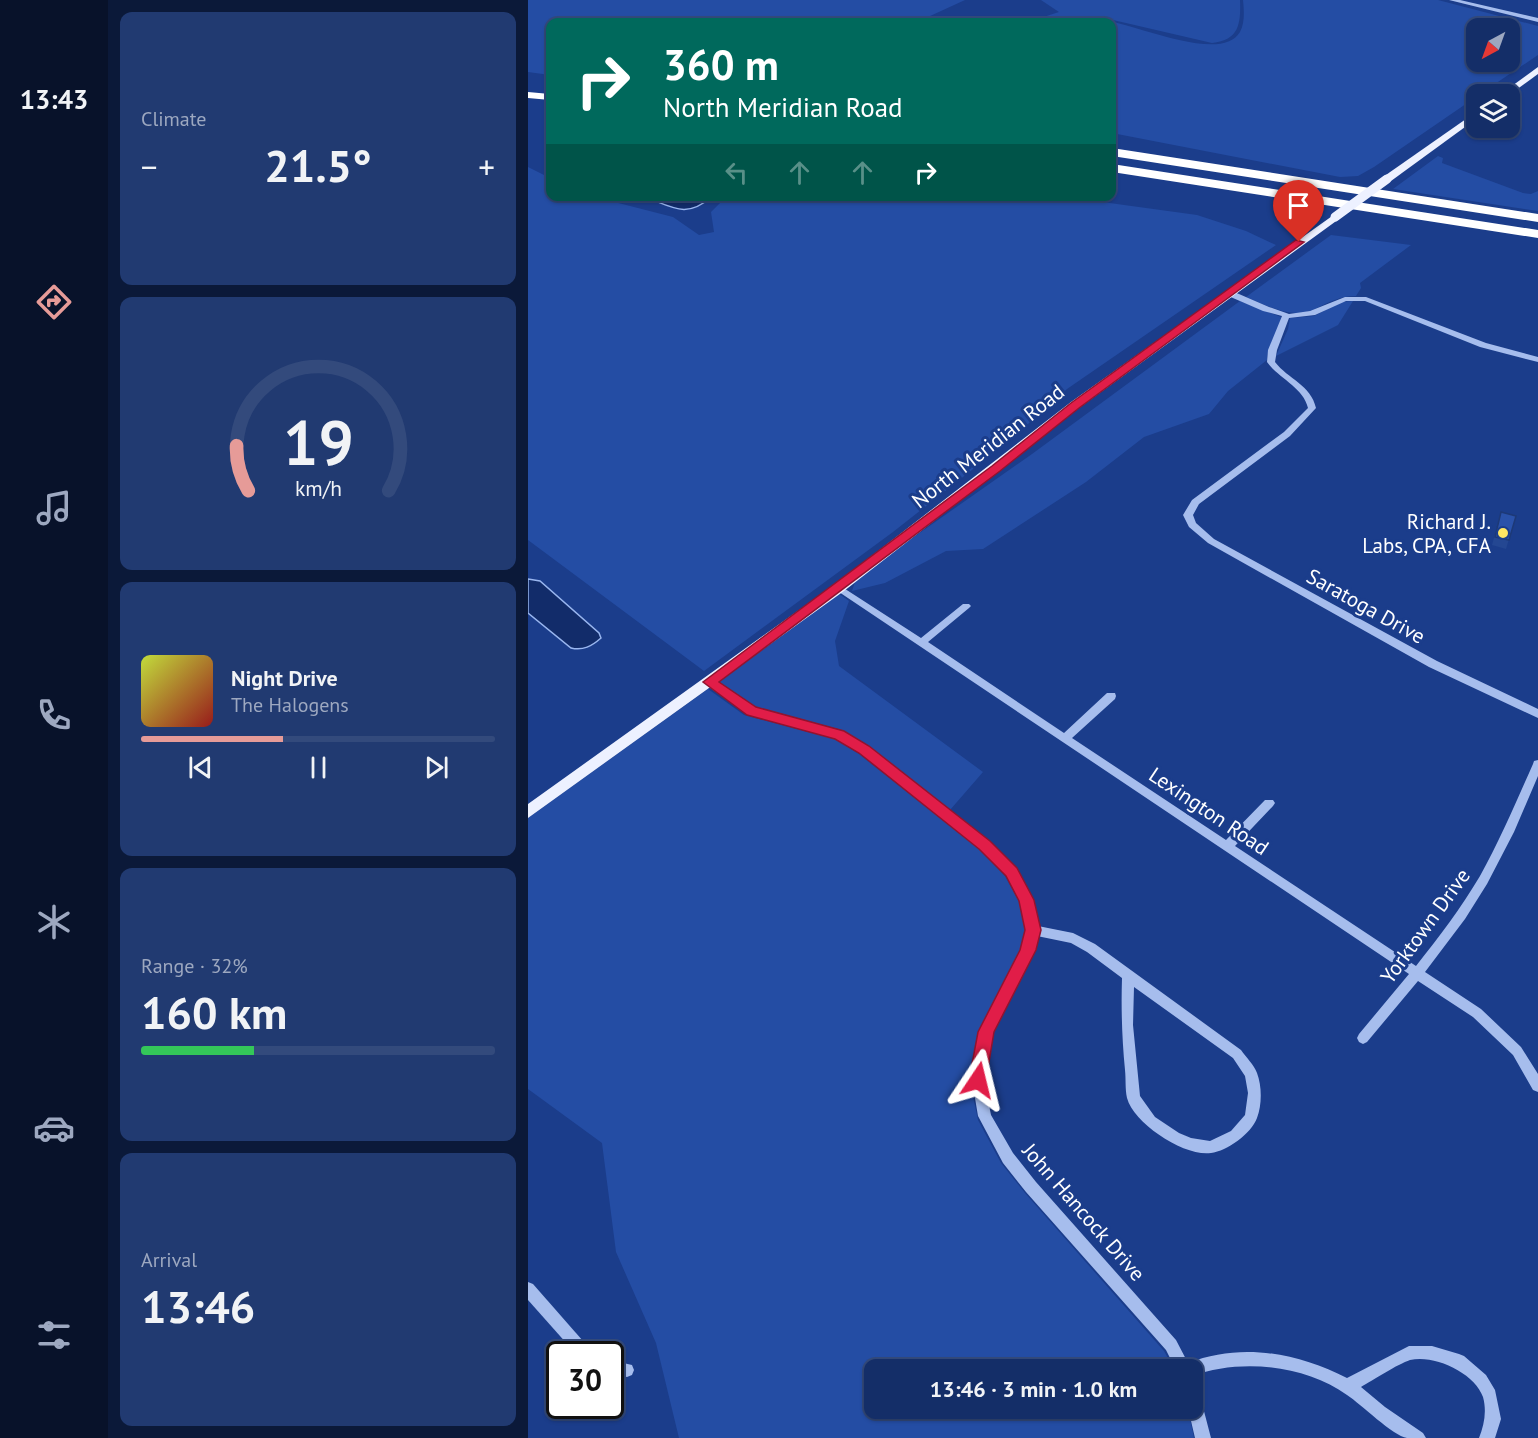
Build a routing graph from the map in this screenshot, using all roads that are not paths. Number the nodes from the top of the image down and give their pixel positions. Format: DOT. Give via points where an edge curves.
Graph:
graph roads {
  1 [pos="1452,0"];
  2 [pos="1538,20"];
  3 [pos="1538,70"];
  4 [pos="528,83"];
  5 [pos="1519,84"];
  6 [pos="546,85"];
  7 [pos="528,95"];
  8 [pos="546,97"];
  9 [pos="1466,122"];
  10 [pos="1116,153"];
  11 [pos="1116,169"];
  12 [pos="1538,218"];
  13 [pos="1538,234"];
  14 [pos="1229,293"];
  15 [pos="1286,315"];
  16 [pos="1538,360"];
  17 [pos="839,588"];
  18 [pos="966,606"];
  19 [pos="921,642"];
  20 [pos="710,682"];
  21 [pos="1111,696"];
  22 [pos="1538,714"];
  23 [pos="1065,738"];
  24 [pos="1538,764"];
  25 [pos="1269,803"];
  26 [pos="528,812"];
  27 [pos="1227,847"];
  28 [pos="1033,930"];
  29 [pos="1417,973"];
  30 [pos="1128,976"];
  31 [pos="1363,1038"];
  32 [pos="1538,1086"];
  33 [pos="528,1289"];
  34 [pos="574,1341"];
  35 [pos="1178,1359"];
  36 [pos="1203,1364"];
  37 [pos="624,1369"];
  38 [pos="627,1370"];
  39 [pos="1347,1386"];
  40 [pos="1198,1419"];
  41 [pos="1203,1438"];
  42 [pos="1418,1438"];
  43 [pos="1487,1438"];
  1 -- 2 [label="street"];
  3 -- 5 [label="main road"];
  4 -- 6 [label="highway"];
  7 -- 8 [label="highway"];
  9 -- 14 [label="main road, North Meridian Road, bridge"];
  10 -- 12 [label="highway"];
  11 -- 13 [label="highway"];
  14 -- 15 [label="street"];
  14 -- 17 [label="main road, North Meridian Road" via="1075,405"];
  15 -- 16 [label="street" via="1312,313 1345,299 1366,299 1483,345"];
  15 -- 22 [label="street, Saratoga Drive" via="1271,362 1306,393 1312,408 1287,434 1196,502 1188,515 1192,525 1221,546 1434,664"];
  17 -- 19 [label="street, Lexington Road"];
  17 -- 20 [label="main road, North Meridian Road"];
  18 -- 19 [label="street"];
  19 -- 23 [label="street, Lexington Road"];
  20 -- 26 [label="main road, North Meridian Road"];
  20 -- 28 [label="street" via="752,711 839,735 864,750 985,845 1011,872 1026,900"];
  21 -- 23 [label="street"];
  23 -- 27 [label="street, Lexington Road"];
  24 -- 29 [label="street, Yorktown Drive" via="1488,873"];
  25 -- 27 [label="street"];
  27 -- 29 [label="street, Lexington Road"];
  28 -- 30 [label="street" via="1073,938"];
  28 -- 35 [label="street, John Hancock Drive" via="1028,950 986,1032 978,1080 985,1116 1008,1158 1171,1345"];
  29 -- 31 [label="street, Yorktown Drive"];
  29 -- 32 [label="street, Lexington Road" via="1500,1033"];
  30 -- 30 [label="street" via="1237,1054 1251,1074 1251,1117 1236,1135 1210,1147 1190,1144 1150,1121 1134,1098 1127,1025"];
  33 -- 34 [label="street"];
  36 -- 39 [label="street" via="1214,1359 1274,1360"];
  37 -- 38 [label="street"];
  39 -- 42 [label="street"];
  39 -- 43 [label="street" via="1409,1353 1431,1353 1459,1361 1481,1380 1490,1395 1493,1419"];
  40 -- 41 [label="street"];
}
